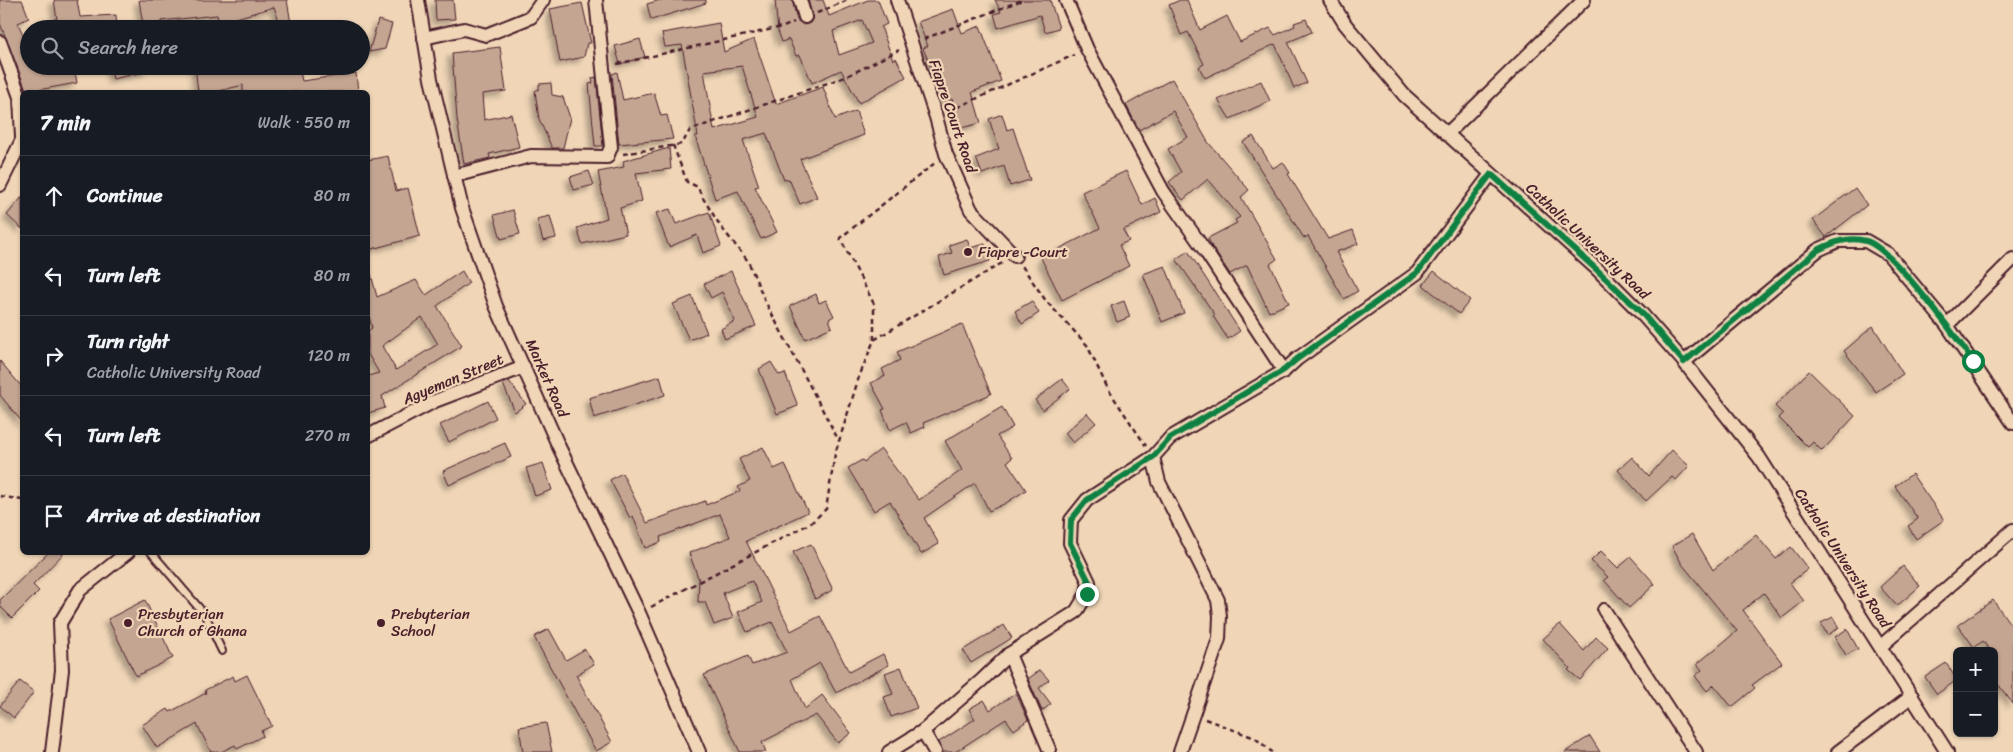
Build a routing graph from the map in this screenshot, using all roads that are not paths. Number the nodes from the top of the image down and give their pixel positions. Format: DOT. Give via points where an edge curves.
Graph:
graph roads {
  1 [pos="418,0"];
  2 [pos="543,0"];
  3 [pos="596,0"];
  4 [pos="800,0"];
  5 [pos="897,0"];
  6 [pos="1066,0"];
  7 [pos="1330,0"];
  8 [pos="1584,0"];
  9 [pos="805,17"];
  10 [pos="424,38"];
  11 [pos="0,42"];
  12 [pos="20,97"];
  13 [pos="1447,134"];
  14 [pos="20,143"];
  15 [pos="1491,174"];
  16 [pos="454,176"];
  17 [pos="0,185"];
  18 [pos="1015,256"];
  19 [pos="2013,259"];
  20 [pos="1947,325"];
  21 [pos="1684,362"];
  22 [pos="524,367"];
  23 [pos="1284,370"];
  24 [pos="2013,423"];
  25 [pos="370,435"];
  26 [pos="1153,457"];
  27 [pos="2013,530"];
  28 [pos="124,555"];
  29 [pos="154,555"];
  30 [pos="1604,610"];
  31 [pos="1880,646"];
  32 [pos="222,651"];
  33 [pos="1009,654"];
  34 [pos="1912,696"];
  35 [pos="923,730"];
  36 [pos="1049,749"];
  37 [pos="52,752"];
  38 [pos="699,752"];
  39 [pos="889,752"];
  40 [pos="935,752"];
  41 [pos="1180,752"];
  42 [pos="1696,752"];
  43 [pos="1838,752"];
  44 [pos="1947,752"];
  1 -- 10 [label="street, Market Road"];
  2 -- 10 [label="street" via="531,17 486,35 464,29"];
  3 -- 16 [label="street" via="611,148 607,157 531,156"];
  4 -- 9 [label="street"];
  5 -- 18 [label="street, Fiapre Court Road" via="946,154 970,210"];
  6 -- 23 [label="street" via="1087,49 1163,192"];
  7 -- 13 [label="street, Catholic University Road" via="1345,24 1404,95"];
  8 -- 13 [label="street"];
  10 -- 16 [label="street, Market Road"];
  11 -- 12 [label="street"];
  13 -- 15 [label="street, Catholic University Road"];
  14 -- 17 [label="street"];
  15 -- 21 [label="street, Catholic University Road" via="1641,312"];
  15 -- 23 [label="street" via="1417,273"];
  16 -- 22 [label="street, Market Road" via="496,306"];
  19 -- 20 [label="street"];
  20 -- 21 [label="street" via="1888,254 1866,241 1838,240 1818,250"];
  20 -- 24 [label="street"];
  21 -- 31 [label="street, Catholic University Road" via="1759,457"];
  22 -- 25 [label="street, Agyeman Street" via="435,401"];
  22 -- 38 [label="street, Market Road"];
  23 -- 26 [label="street" via="1170,438"];
  26 -- 33 [label="street" via="1087,500 1071,520 1070,543 1089,582 1087,594 1076,612"];
  26 -- 41 [label="street" via="1159,482 1218,600 1220,616 1219,639"];
  27 -- 31 [label="street"];
  28 -- 37 [label="street" via="80,590 60,623 62,670"];
  29 -- 32 [label="lane" via="205,615"];
  30 -- 42 [label="street"];
  31 -- 34 [label="street, Catholic University Road"];
  33 -- 35 [label="street"];
  33 -- 36 [label="street"];
  34 -- 43 [label="street"];
  34 -- 44 [label="street, Catholic University Road"];
  35 -- 39 [label="street"];
  35 -- 40 [label="street"];
}
